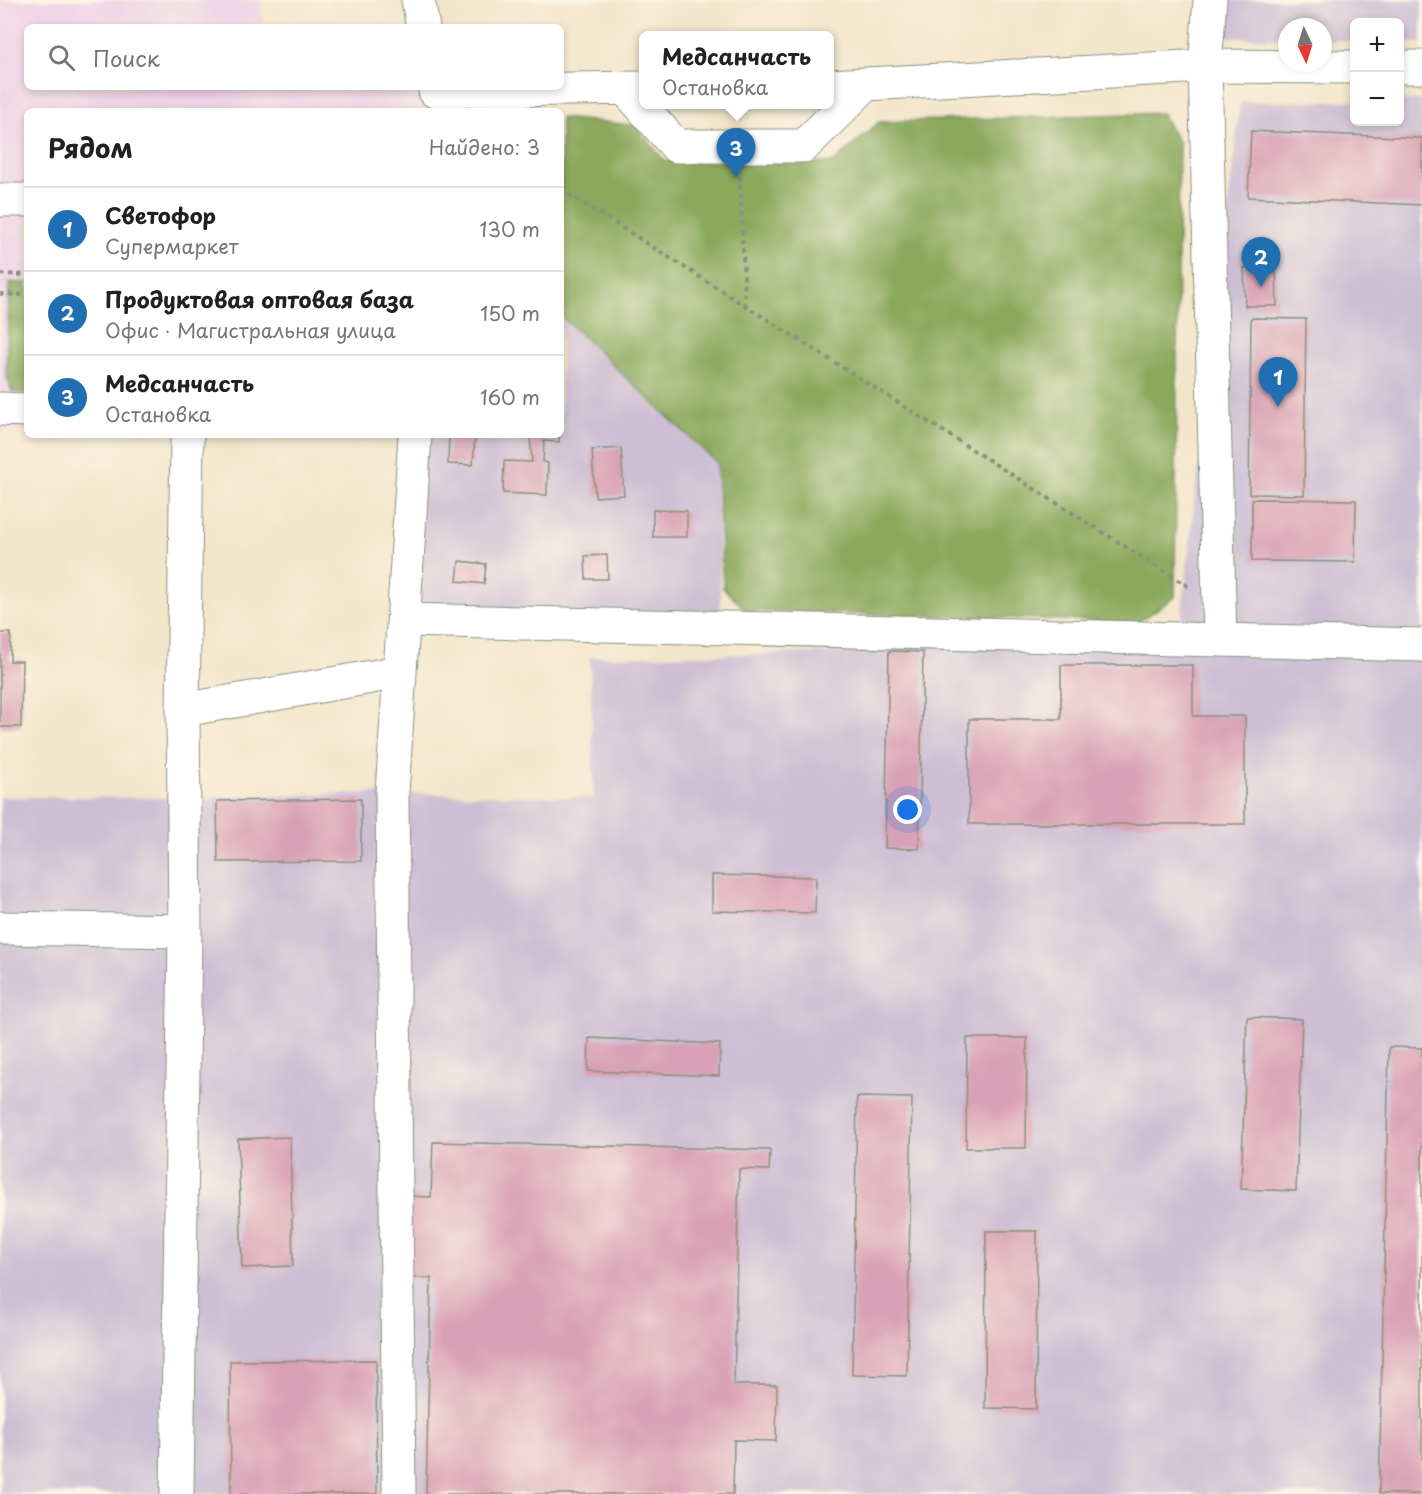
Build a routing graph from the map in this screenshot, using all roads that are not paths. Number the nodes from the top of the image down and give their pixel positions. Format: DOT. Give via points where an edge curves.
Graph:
graph roads {
  1 [pos="418,0"];
  2 [pos="1210,0"];
  3 [pos="422,24"];
  4 [pos="1205,66"];
  5 [pos="1350,67"];
  6 [pos="1404,67"];
  7 [pos="1422,67"];
  8 [pos="834,86"];
  9 [pos="864,86"];
  10 [pos="634,88"];
  11 [pos="435,96"];
  12 [pos="649,109"];
  13 [pos="0,200"];
  14 [pos="24,200"];
  15 [pos="0,409"];
  16 [pos="24,410"];
  17 [pos="187,438"];
  18 [pos="415,438"];
  19 [pos="404,620"];
  20 [pos="1220,640"];
  21 [pos="1422,645"];
  22 [pos="400,672"];
  23 [pos="183,710"];
  24 [pos="0,928"];
  25 [pos="185,931"];
  26 [pos="177,1494"];
  27 [pos="399,1494"];
  1 -- 3 [label="street"];
  2 -- 4 [label="street"];
  4 -- 5 [label="street"];
  4 -- 9 [label="street"];
  4 -- 20 [label="street"];
  6 -- 7 [label="street"];
  8 -- 9 [label="street"];
  9 -- 12 [label="street" via="804,146 676,146"];
  10 -- 11 [label="street"];
  13 -- 14 [label="street"];
  15 -- 16 [label="street"];
  17 -- 23 [label="street"];
  18 -- 19 [label="street"];
  19 -- 20 [label="street"];
  19 -- 22 [label="street"];
  20 -- 21 [label="street"];
  22 -- 23 [label="street"];
  22 -- 27 [label="street" via="392,793"];
  23 -- 25 [label="street"];
  24 -- 25 [label="street"];
  25 -- 26 [label="street"];
}
